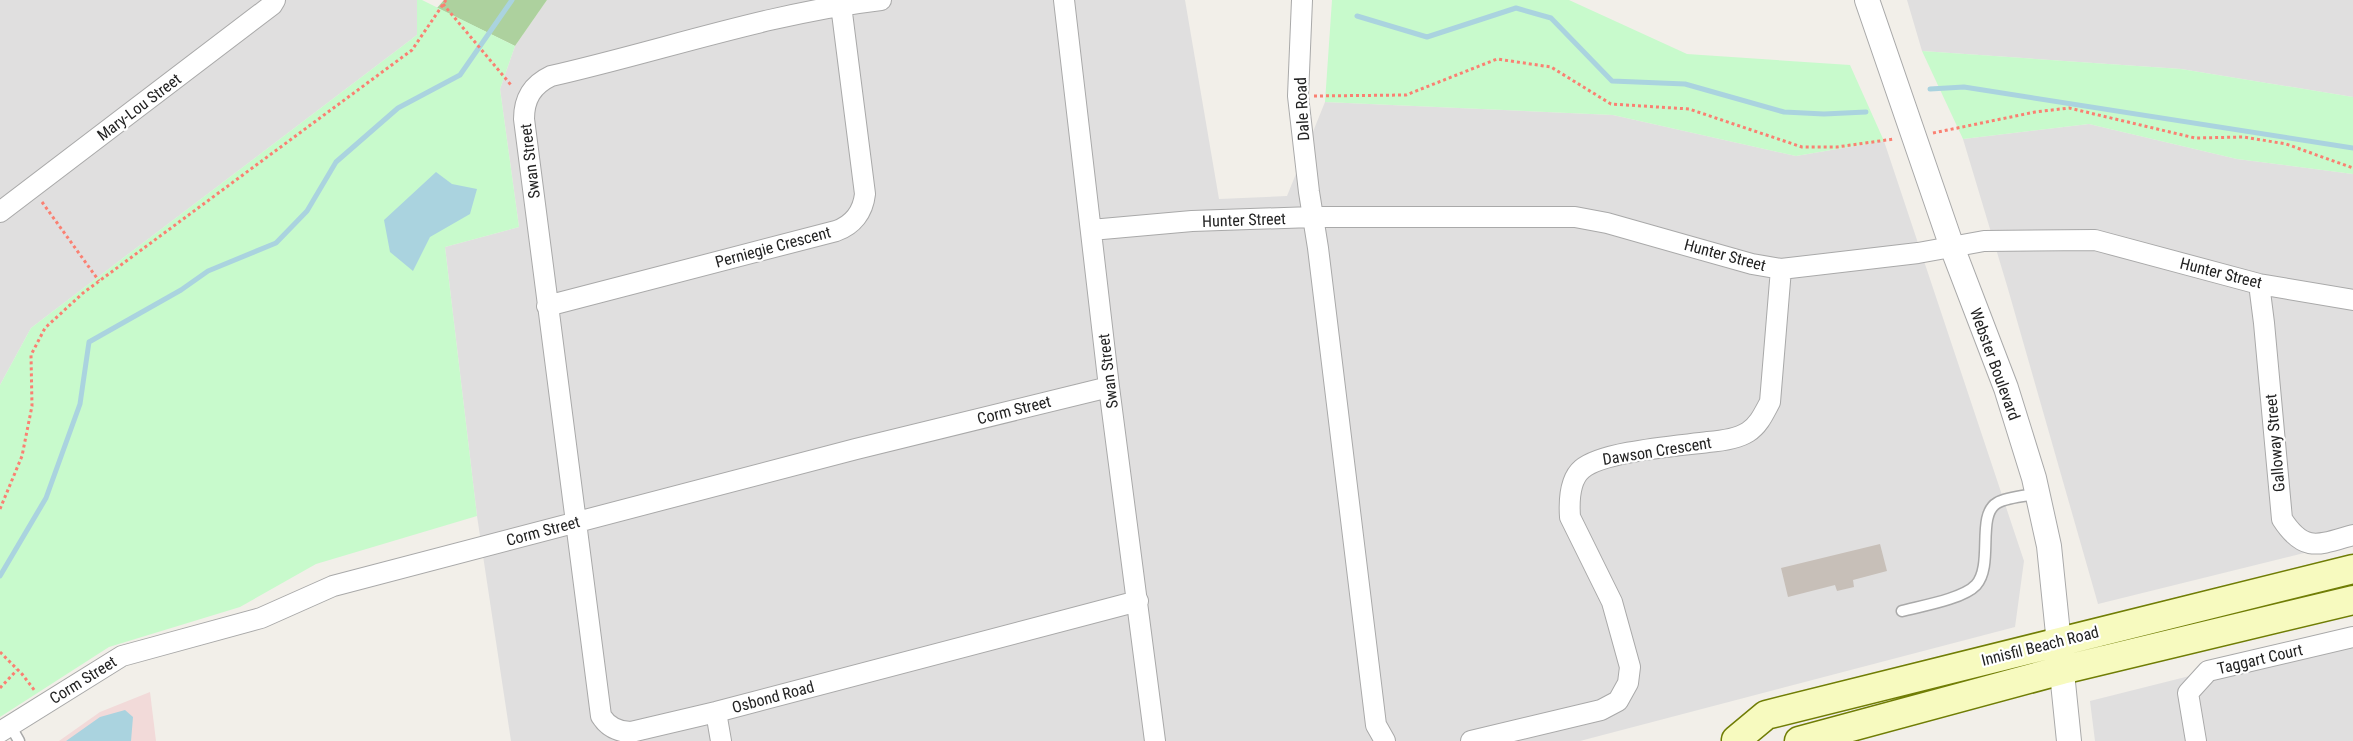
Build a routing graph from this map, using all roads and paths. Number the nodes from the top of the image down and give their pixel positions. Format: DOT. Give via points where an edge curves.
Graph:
graph roads {
  1 [pos="275,0"];
  2 [pos="446,0"];
  3 [pos="881,0"];
  4 [pos="1064,0"];
  5 [pos="1302,0"];
  6 [pos="1867,0"];
  7 [pos="443,4"];
  8 [pos="841,5"];
  9 [pos="511,85"];
  10 [pos="1298,96"];
  11 [pos="1914,137"];
  12 [pos="2353,168"];
  13 [pos="32,188"];
  14 [pos="0,212"];
  15 [pos="1313,218"];
  16 [pos="1091,230"];
  17 [pos="1952,247"];
  18 [pos="1781,269"];
  19 [pos="99,281"];
  20 [pos="2259,284"];
  21 [pos="2353,300"];
  22 [pos="547,306"];
  23 [pos="1109,387"];
  24 [pos="2037,494"];
  25 [pos="0,509"];
  26 [pos="576,522"];
  27 [pos="2353,535"];
  28 [pos="2353,569"];
  29 [pos="2353,600"];
  30 [pos="1138,601"];
  31 [pos="1902,611"];
  32 [pos="2353,637"];
  33 [pos="2059,641"];
  34 [pos="0,652"];
  35 [pos="18,669"];
  36 [pos="2062,670"];
  37 [pos="0,688"];
  38 [pos="45,704"];
  39 [pos="716,712"];
  40 [pos="10,733"];
  41 [pos="721,741"];
  42 [pos="1155,741"];
  43 [pos="1385,741"];
  44 [pos="1472,741"];
  45 [pos="1737,741"];
  46 [pos="1798,741"];
  47 [pos="2069,741"];
  48 [pos="2196,741"];
  1 -- 13 [label="street, Mary-Lou Street"];
  2 -- 7 [label="path"];
  3 -- 8 [label="street, Swan Street"];
  4 -- 16 [label="street, Swan Street"];
  5 -- 10 [label="street, Dale Road"];
  6 -- 11 [label="street, Webster Boulevard"];
  7 -- 9 [label="path"];
  7 -- 19 [label="path" via="412,51"];
  8 -- 22 [label="street, Perniegie Crescent" via="866,194 854,220 836,231"];
  8 -- 22 [label="street, Swan Street" via="551,76 536,86 526,101 524,119"];
  10 -- 11 [label="path" via="1406,95 1497,59 1551,67 1611,104 1689,109 1802,147 1837,147"];
  10 -- 15 [label="street, Dale Road"];
  11 -- 12 [label="path" via="2069,108 2195,138 2244,137 2286,144"];
  11 -- 17 [label="street, Webster Boulevard"];
  13 -- 14 [label="street, Mary-Lou Street"];
  13 -- 19 [label="path"];
  15 -- 16 [label="street, Hunter Street" via="1192,221"];
  15 -- 18 [label="street, Hunter Street" via="1575,217"];
  15 -- 43 [label="street" via="1376,725"];
  16 -- 23 [label="street, Swan Street"];
  17 -- 18 [label="street, Hunter Street"];
  17 -- 20 [label="street, Hunter Street" via="1984,241 2095,240"];
  17 -- 24 [label="street, Webster Boulevard" via="2006,388"];
  18 -- 44 [label="street, Dawson Crescent" via="1770,402 1761,420 1748,432 1728,440 1594,462 1580,470 1573,486 1570,517 1612,602 1630,667 1628,682 1617,701 1601,710"];
  19 -- 25 [label="path" via="45,328 31,355 32,406 22,456"];
  20 -- 21 [label="street, Hunter Street"];
  20 -- 27 [label="street, Galloway Street" via="2282,519 2292,534 2305,542 2322,544"];
  22 -- 26 [label="street, Swan Street"];
  23 -- 26 [label="street, Corm Street"];
  23 -- 30 [label="street, Swan Street"];
  24 -- 31 [label="lane" via="1994,505 1988,517 1985,567 1975,586 1965,593"];
  24 -- 33 [label="street, Webster Boulevard" via="2049,546"];
  26 -- 38 [label="street, Corm Street" via="333,586 261,618 122,656"];
  26 -- 39 [label="street, Osbond Road" via="599,708 604,720 615,729 629,732"];
  28 -- 33 [label="main road, Innisfil Beach Road"];
  29 -- 36 [label="main road, Innisfil Beach Road"];
  30 -- 39 [label="street, Osbond Road"];
  30 -- 42 [label="street, Swan Street"];
  32 -- 48 [label="street, Taggart Court" via="2208,671 2188,693"];
  33 -- 36 [label="street, Webster Boulevard"];
  33 -- 45 [label="main road, Innisfil Beach Road" via="1766,715"];
  34 -- 35 [label="path"];
  35 -- 37 [label="path"];
  35 -- 38 [label="path"];
  36 -- 46 [label="main road, Innisfil Beach Road"];
  36 -- 47 [label="street, Webster Boulevard"];
  38 -- 40 [label="street, Corm Street"];
  39 -- 41 [label="street"];
}
